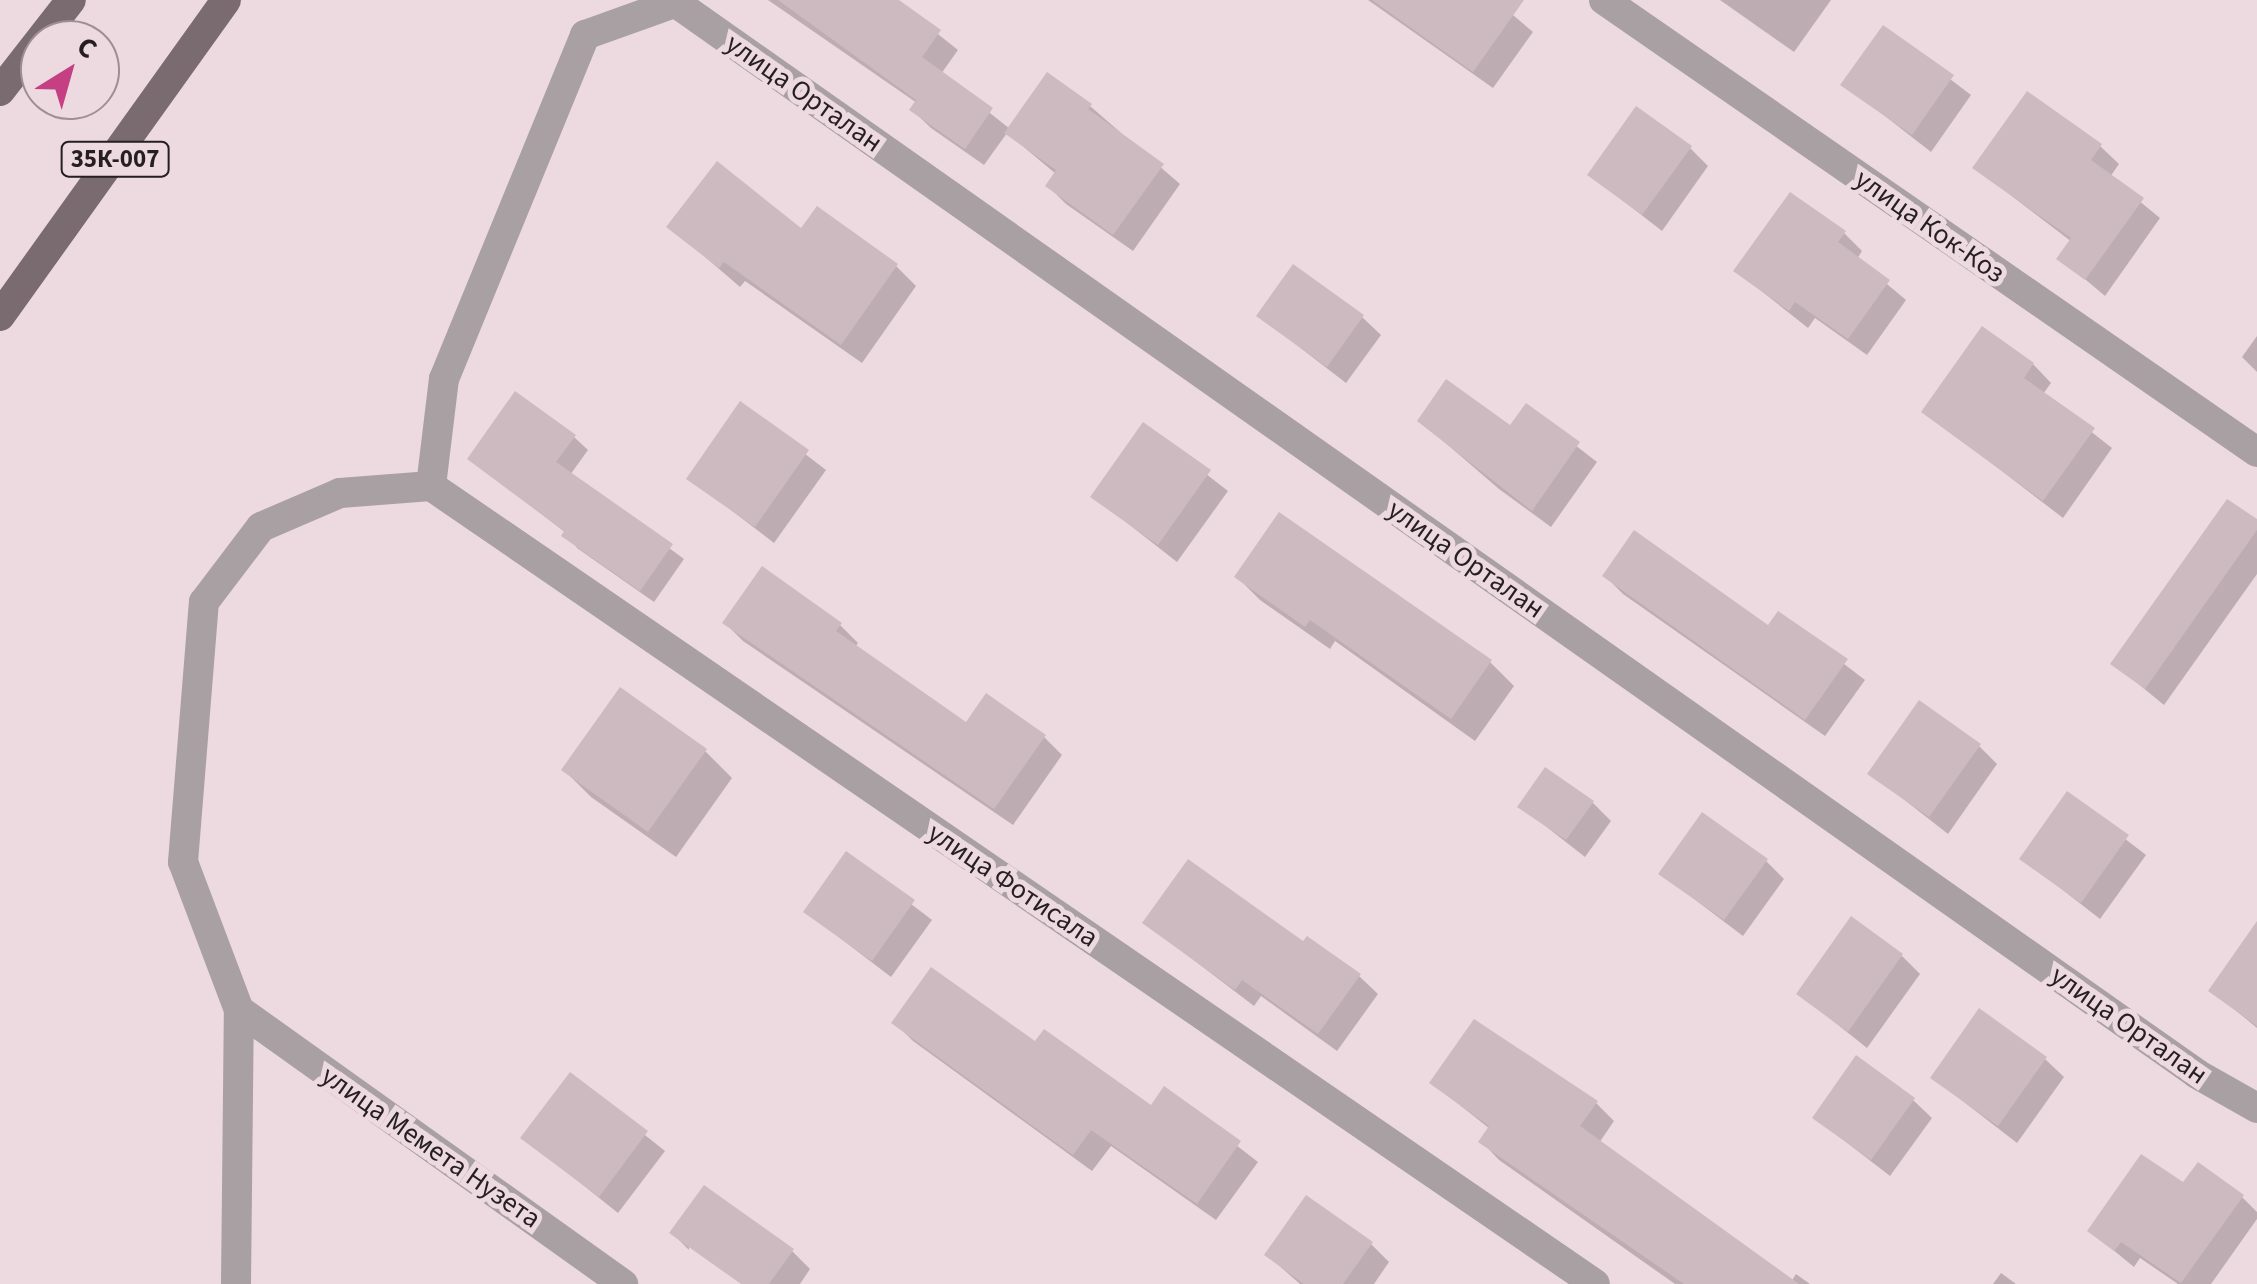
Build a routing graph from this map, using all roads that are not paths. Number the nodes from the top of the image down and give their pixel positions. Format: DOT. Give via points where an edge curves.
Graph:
graph roads {
  1 [pos="71,0"];
  2 [pos="226,0"];
  3 [pos="1604,0"];
  4 [pos="681,2"];
  5 [pos="0,92"];
  6 [pos="0,316"];
  7 [pos="2257,452"];
  8 [pos="431,486"];
  9 [pos="238,1010"];
  10 [pos="2257,1108"];
  11 [pos="236,1284"];
  12 [pos="624,1284"];
  13 [pos="1596,1284"];
  1 -- 5 [label="main road"];
  2 -- 6 [label="main road, 35К-007"];
  3 -- 7 [label="street, улица Кок-Коз"];
  4 -- 8 [label="street" via="585,35 444,379"];
  4 -- 10 [label="street, улица Орталан" via="2197,1074"];
  8 -- 9 [label="street" via="340,493 260,527 204,602 184,862"];
  8 -- 13 [label="street, улица Фотисала"];
  9 -- 11 [label="street"];
  9 -- 12 [label="street, улица Мемета Нузета"];
}
